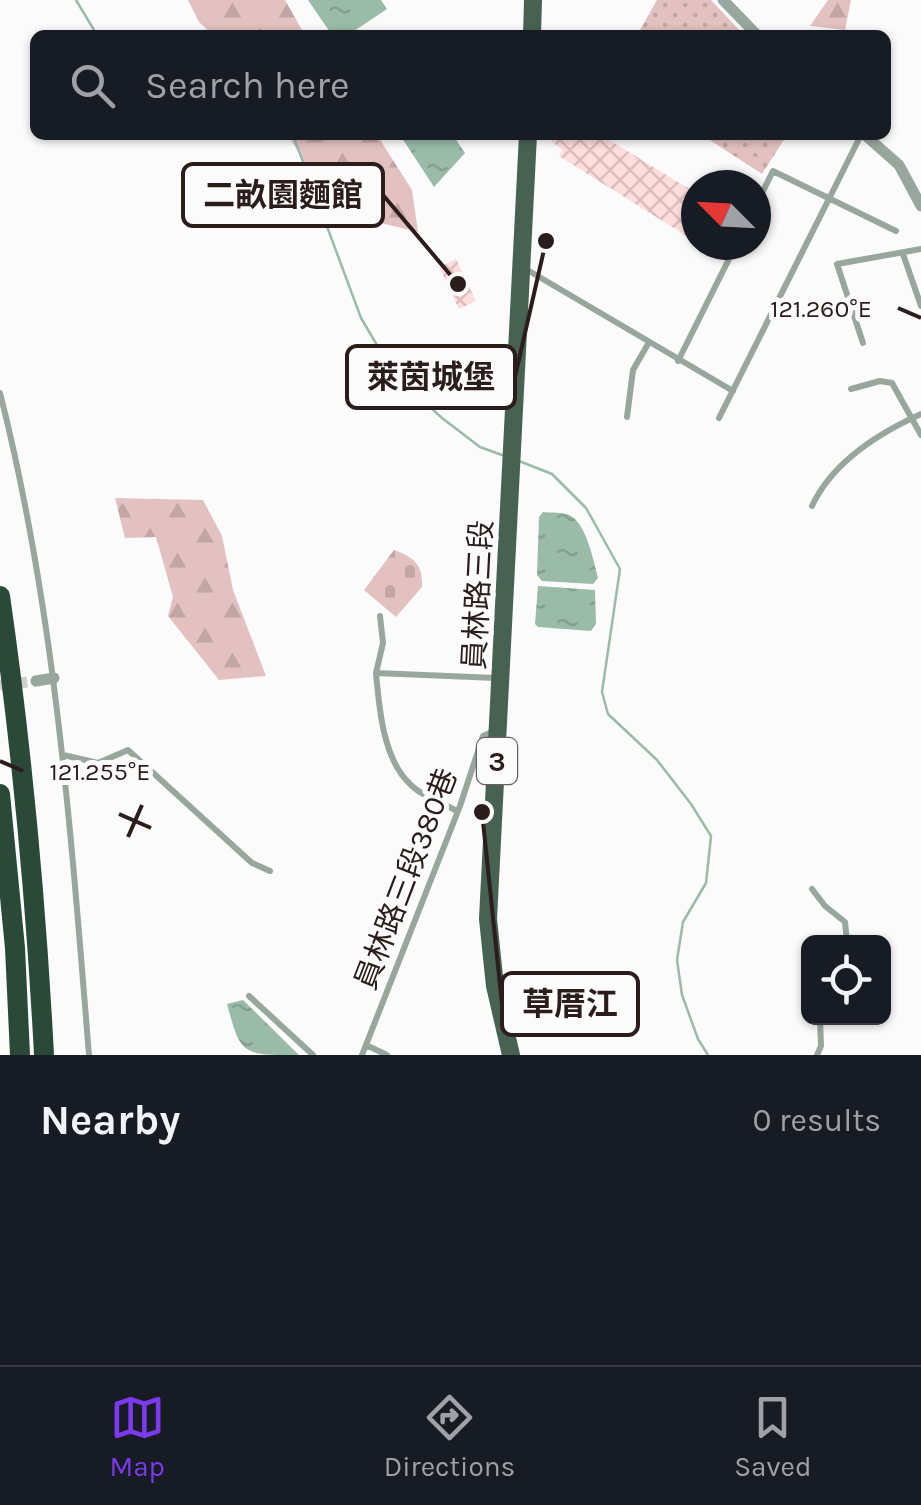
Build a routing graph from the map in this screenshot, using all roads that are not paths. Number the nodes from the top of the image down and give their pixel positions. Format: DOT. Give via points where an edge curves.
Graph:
graph roads {
  1 [pos="533,0"];
  2 [pos="723,0"];
  3 [pos="532,30"];
  4 [pos="752,30"];
  5 [pos="528,140"];
  6 [pos="860,140"];
  7 [pos="869,140"];
  8 [pos="771,176"];
  9 [pos="830,198"];
  10 [pos="921,206"];
  11 [pos="896,231"];
  12 [pos="921,248"];
  13 [pos="903,254"];
  14 [pos="728,260"];
  15 [pos="522,268"];
  16 [pos="921,306"];
  17 [pos="648,344"];
  18 [pos="863,344"];
  19 [pos="678,361"];
  20 [pos="850,389"];
  21 [pos="733,392"];
  22 [pos="0,394"];
  23 [pos="921,414"];
  24 [pos="627,418"];
  25 [pos="719,418"];
  26 [pos="910,419"];
  27 [pos="921,435"];
  28 [pos="812,506"];
  29 [pos="0,596"];
  30 [pos="380,616"];
  31 [pos="376,673"];
  32 [pos="54,678"];
  33 [pos="502,679"];
  34 [pos="36,680"];
  35 [pos="500,728"];
  36 [pos="63,755"];
  37 [pos="0,794"];
  38 [pos="458,812"];
  39 [pos="270,870"];
  40 [pos="812,889"];
  41 [pos="847,935"];
  42 [pos="249,996"];
  43 [pos="820,1025"];
  44 [pos="366,1045"];
  45 [pos="20,1055"];
  46 [pos="44,1055"];
  47 [pos="89,1055"];
  48 [pos="313,1055"];
  49 [pos="362,1055"];
  50 [pos="387,1055"];
  51 [pos="511,1055"];
  52 [pos="818,1055"];
  1 -- 3 [label="main road"];
  2 -- 4 [label="street"];
  5 -- 15 [label="main road, 員林路三段 / 3"];
  6 -- 9 [label="lane"];
  7 -- 10 [label="street" via="900,165"];
  8 -- 9 [label="lane" via="774,170"];
  9 -- 11 [label="lane"];
  9 -- 21 [label="lane"];
  12 -- 13 [label="lane"];
  13 -- 16 [label="lane"];
  13 -- 18 [label="lane" via="836,264"];
  14 -- 19 [label="lane"];
  15 -- 17 [label="lane"];
  15 -- 33 [label="main road, 員林路三段 / 3"];
  17 -- 19 [label="lane"];
  17 -- 24 [label="lane" via="633,370"];
  19 -- 21 [label="lane"];
  20 -- 26 [label="lane" via="892,383"];
  21 -- 25 [label="lane"];
  22 -- 32 [label="lane"];
  23 -- 26 [label="lane"];
  26 -- 27 [label="lane"];
  26 -- 28 [label="lane" via="844,462"];
  29 -- 46 [label="highway" via="23,770"];
  30 -- 31 [label="lane"];
  31 -- 33 [label="lane"];
  31 -- 38 [label="lane" via="399,769 410,786"];
  32 -- 34 [label="street"];
  32 -- 36 [label="lane"];
  33 -- 35 [label="main road, 員林路三段 / 3"];
  35 -- 38 [label="lane, 員林路三段380巷" via="483,736"];
  35 -- 51 [label="main road, 員林路三段 / 3" via="488,919"];
  36 -- 39 [label="lane" via="98,763 128,750 252,863"];
  36 -- 47 [label="lane"];
  37 -- 45 [label="highway"];
  38 -- 44 [label="lane, 員林路三段380巷"];
  40 -- 41 [label="lane" via="845,922"];
  42 -- 48 [label="lane"];
  43 -- 52 [label="lane"];
  44 -- 49 [label="lane, 員林路三段380巷"];
  44 -- 50 [label="lane"];
}
